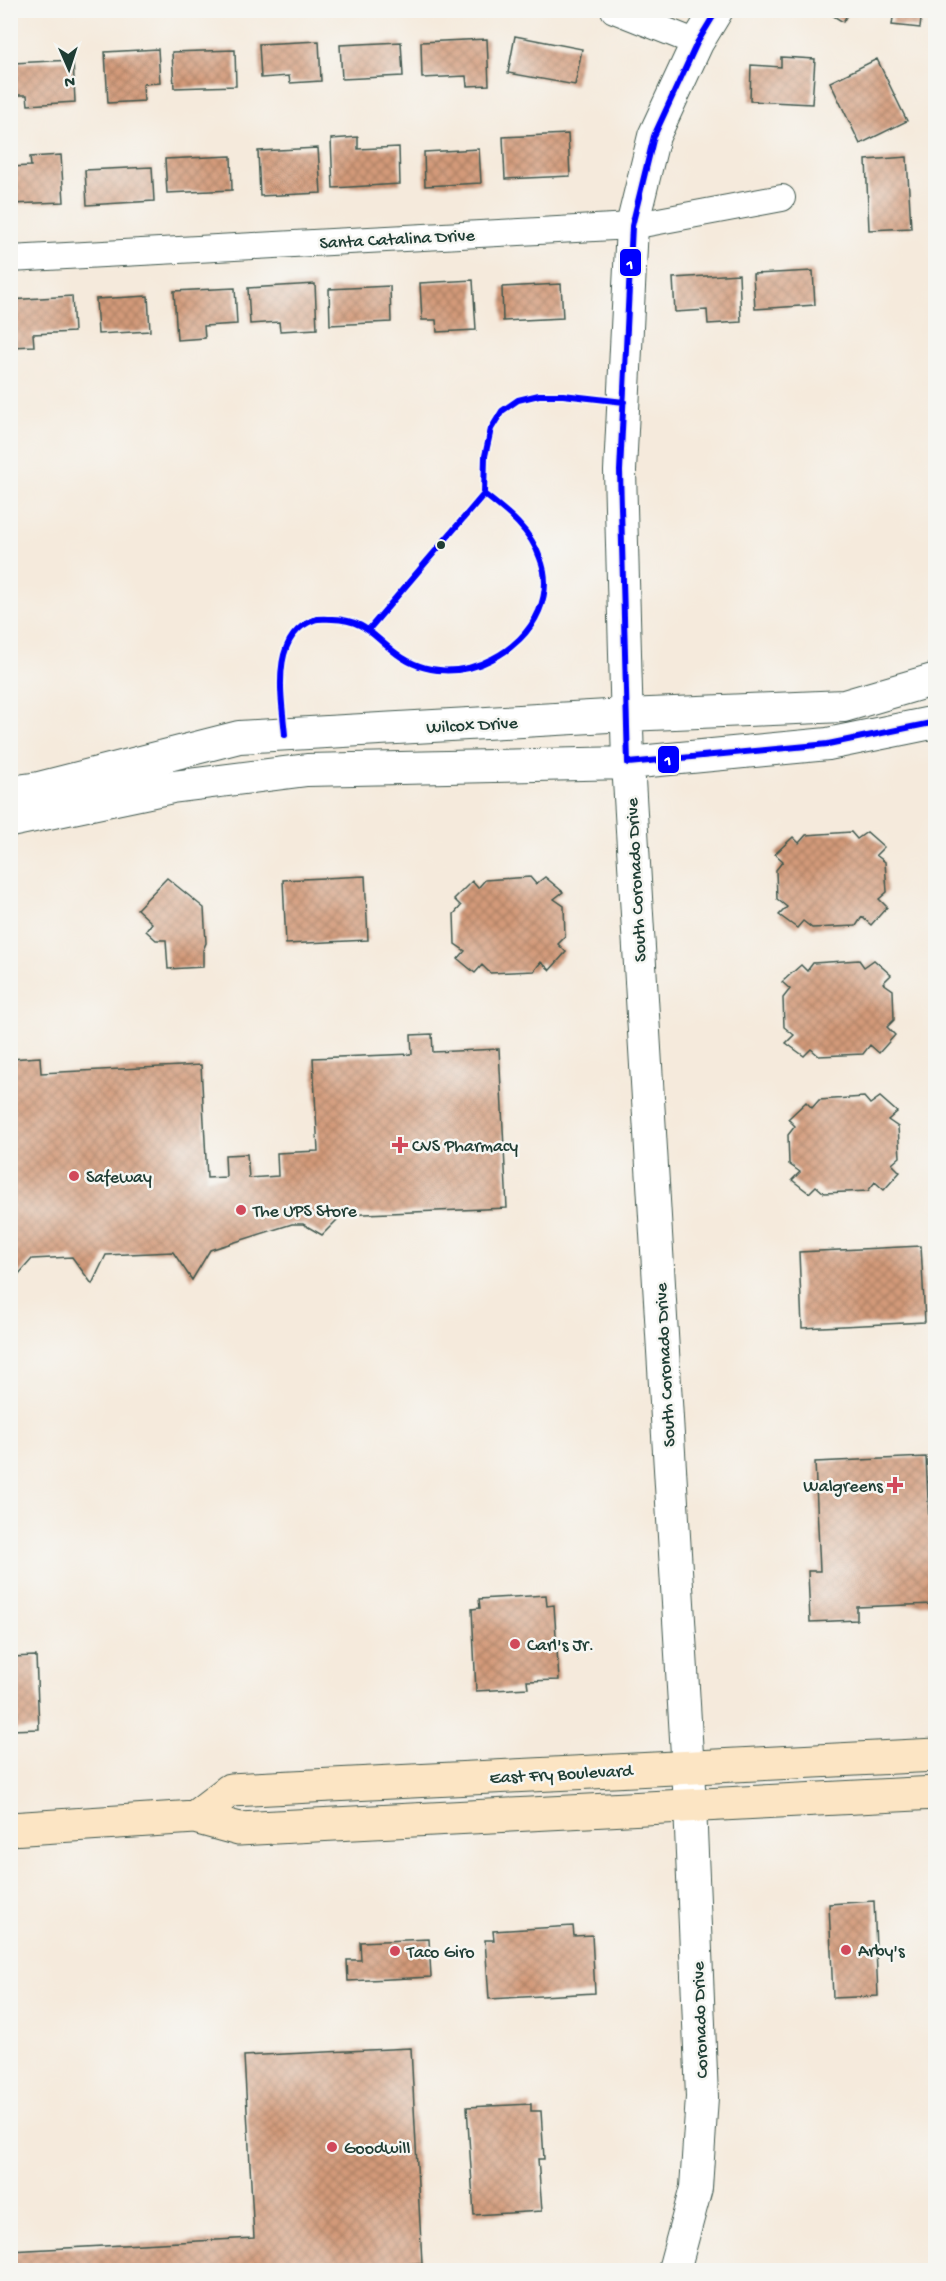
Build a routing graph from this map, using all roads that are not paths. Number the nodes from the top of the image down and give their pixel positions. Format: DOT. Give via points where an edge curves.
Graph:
graph roads {
  1 [pos="614,10"];
  2 [pos="717,10"];
  3 [pos="697,43"];
  4 [pos="782,198"];
  5 [pos="633,226"];
  6 [pos="10,259"];
  7 [pos="936,679"];
  8 [pos="626,715"];
  9 [pos="936,722"];
  10 [pos="628,763"];
  11 [pos="10,792"];
  12 [pos="10,821"];
  13 [pos="936,1755"];
  14 [pos="688,1767"];
  15 [pos="936,1793"];
  16 [pos="690,1805"];
  17 [pos="195,1817"];
  18 [pos="10,1829"];
  19 [pos="674,2271"];
  1 -- 3 [label="street"];
  2 -- 3 [label="street, South Coronado Drive"];
  3 -- 5 [label="street, South Coronado Drive" via="654,136"];
  4 -- 5 [label="street, Santa Catalina Drive"];
  5 -- 6 [label="street, Santa Catalina Drive"];
  5 -- 8 [label="street, South Coronado Drive" via="620,471"];
  7 -- 8 [label="street, Wilcox Drive" via="844,706"];
  8 -- 10 [label="street, South Coronado Drive"];
  8 -- 11 [label="street, Wilcox Drive" via="239,737"];
  9 -- 10 [label="street" via="828,744"];
  10 -- 12 [label="street" via="307,770 172,787"];
  10 -- 14 [label="street, South Coronado Drive"];
  13 -- 14 [label="main road, East Fry Boulevard"];
  14 -- 16 [label="street, Coronado Drive"];
  14 -- 17 [label="main road, East Fry Boulevard" via="230,1790"];
  15 -- 16 [label="main road"];
  16 -- 17 [label="main road" via="238,1829"];
  16 -- 19 [label="street, Coronado Drive" via="702,2097 696,2188"];
  17 -- 18 [label="main road"];
}
